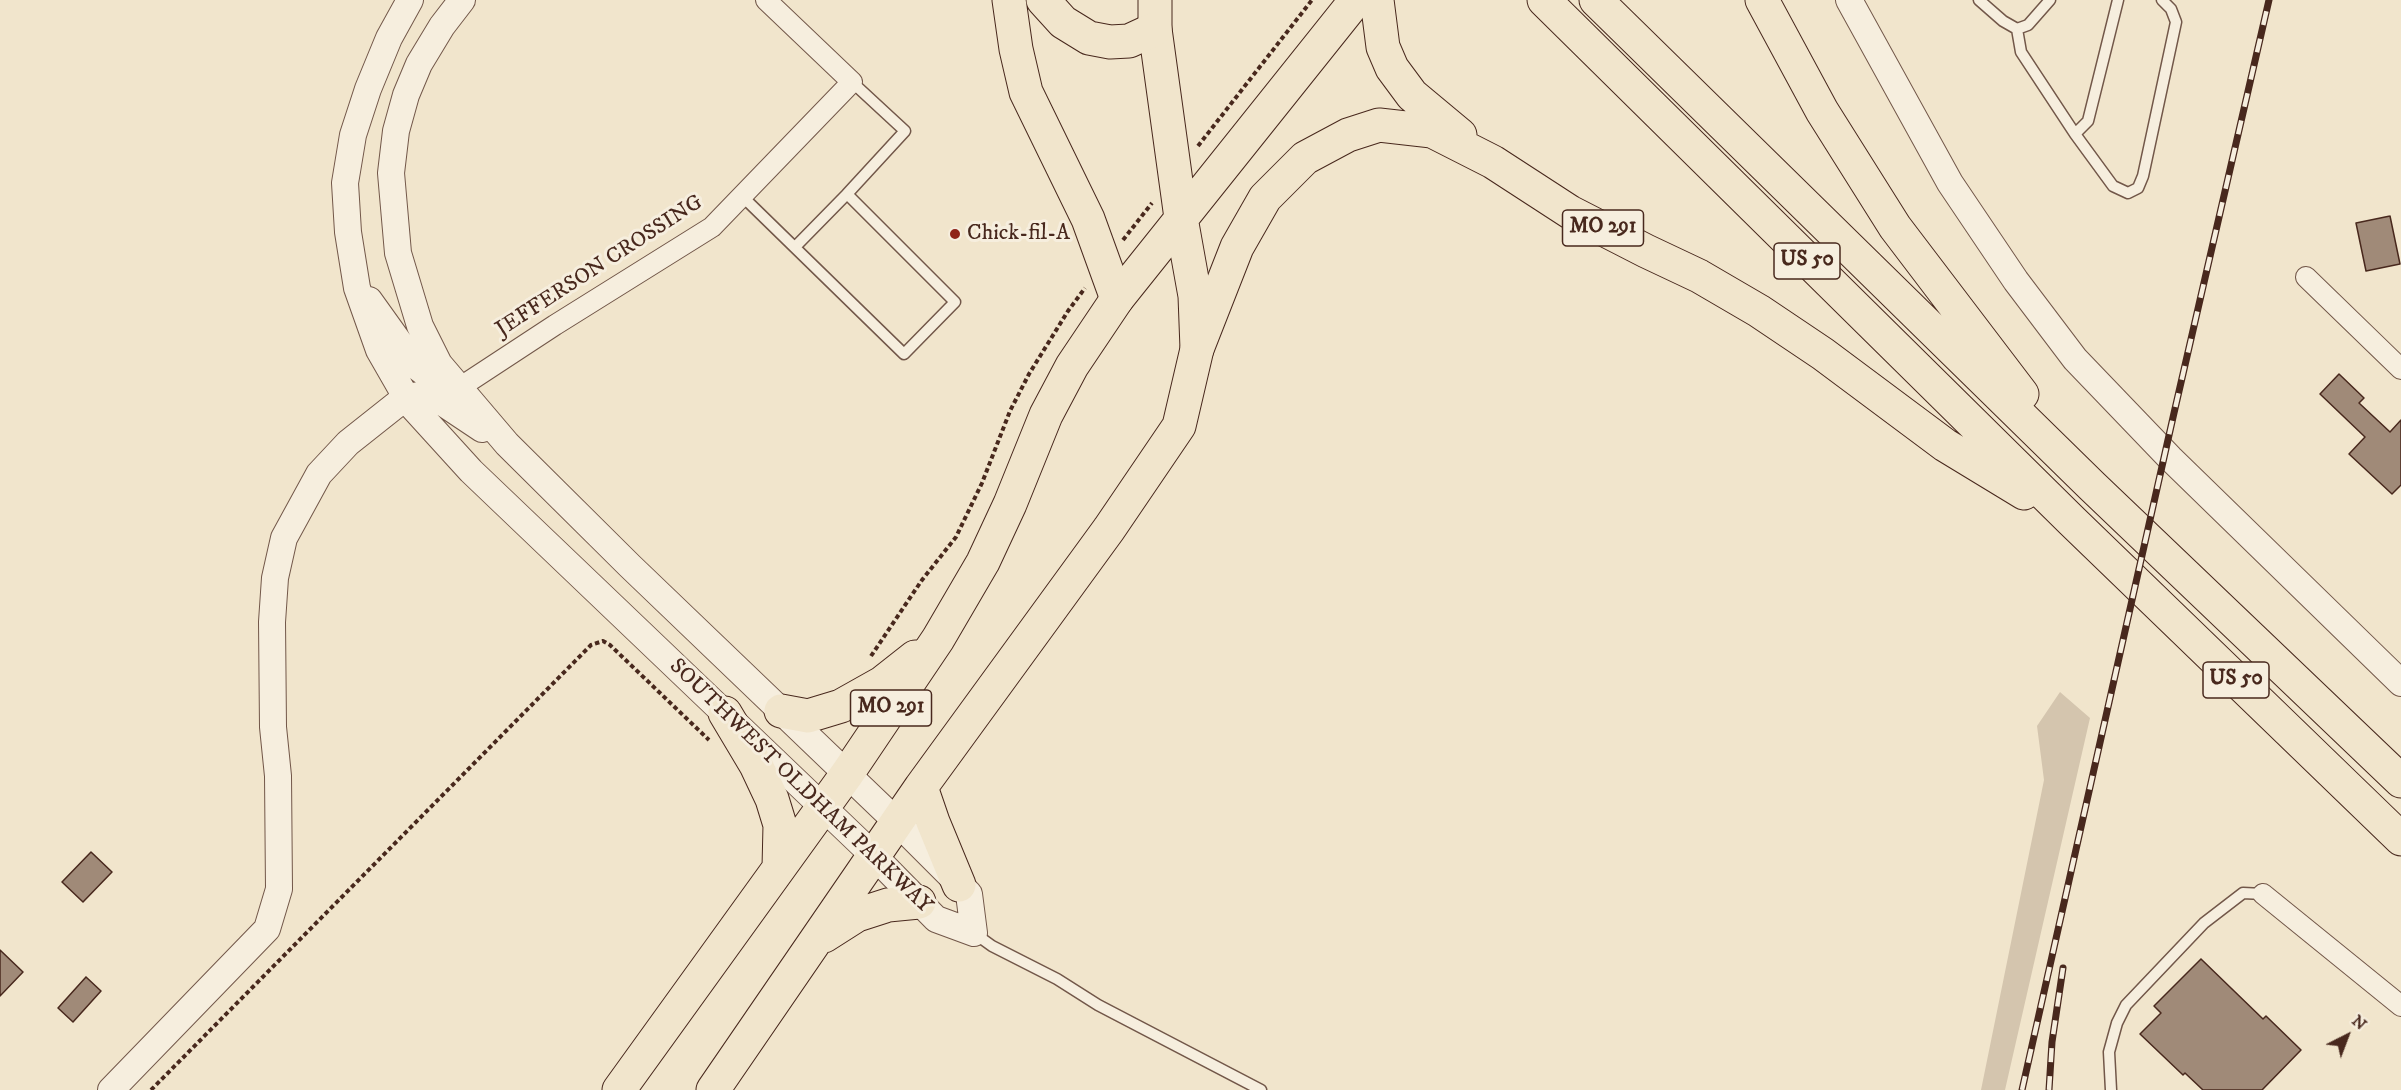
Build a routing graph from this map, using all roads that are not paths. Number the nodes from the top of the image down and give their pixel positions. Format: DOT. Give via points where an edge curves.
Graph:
graph roads {
  1 [pos="410,0"];
  2 [pos="462,0"];
  3 [pos="766,0"];
  4 [pos="1009,0"];
  5 [pos="1043,0"];
  6 [pos="1356,0"];
  7 [pos="1377,0"];
  8 [pos="1544,0"];
  9 [pos="1596,0"];
  10 [pos="1762,0"];
  11 [pos="1849,0"];
  12 [pos="1979,0"];
  13 [pos="2050,0"];
  14 [pos="2118,0"];
  15 [pos="2162,0"];
  16 [pos="1155,14"];
  17 [pos="2017,29"];
  18 [pos="852,82"];
  19 [pos="2075,134"];
  20 [pos="1493,162"];
  21 [pos="847,194"];
  22 [pos="742,196"];
  23 [pos="1181,218"];
  24 [pos="795,247"];
  25 [pos="2306,277"];
  26 [pos="356,283"];
  27 [pos="1117,299"];
  28 [pos="1197,349"];
  29 [pos="2401,369"];
  30 [pos="459,388"];
  31 [pos="406,397"];
  32 [pos="507,444"];
  33 [pos="2092,486"];
  34 [pos="2072,521"];
  35 [pos="938,639"];
  36 [pos="2401,683"];
  37 [pos="781,711"];
  38 [pos="725,713"];
  39 [pos="847,774"];
  40 [pos="2401,782"];
  41 [pos="921,787"];
  42 [pos="823,807"];
  43 [pos="897,822"];
  44 [pos="2401,839"];
  45 [pos="873,855"];
  46 [pos="779,868"];
  47 [pos="959,885"];
  48 [pos="2263,894"];
  49 [pos="919,902"];
  50 [pos="974,933"];
  51 [pos="814,942"];
  52 [pos="2401,1006"];
  53 [pos="111,1090"];
  54 [pos="619,1090"];
  55 [pos="714,1090"];
  56 [pos="1261,1090"];
  57 [pos="2111,1090"];
  1 -- 26 [label="street, SOUTHWEST OLDHAM PARKWAY" via="389,38 353,135 345,183"];
  2 -- 30 [label="street, SOUTHWEST OLDHAM PARKWAY" via="436,35 406,95 396,131 391,173 398,253 409,295 439,364"];
  3 -- 18 [label="street"];
  4 -- 27 [label="highway" via="1026,92 1088,219"];
  5 -- 16 [label="highway" via="1062,22 1089,38 1110,42 1129,41"];
  6 -- 23 [label="highway, MO 291"];
  7 -- 20 [label="highway, MO 291" via="1383,47 1392,68 1412,95"];
  8 -- 34 [label="highway, US 50"];
  9 -- 33 [label="highway, US 50"];
  10 -- 33 [label="highway" via="1822,111 1895,227"];
  11 -- 36 [label="street" via="1950,183 2075,359 2170,458"];
  12 -- 17 [label="lane"];
  13 -- 17 [label="lane" via="2028,25"];
  14 -- 19 [label="lane" via="2088,120"];
  15 -- 19 [label="lane" via="2176,22 2138,188 2128,193 2113,186"];
  16 -- 23 [label="highway"];
  17 -- 19 [label="lane" via="2021,52"];
  18 -- 21 [label="lane" via="905,131"];
  18 -- 22 [label="street, JEFFERSON CROSSING"];
  20 -- 28 [label="highway, MO 291" via="1432,131 1379,125 1348,135 1305,158 1265,198 1237,247"];
  20 -- 34 [label="highway, MO 291" via="1570,212 1699,276 1759,311 1945,445"];
  21 -- 24 [label="lane"];
  21 -- 24 [label="lane" via="955,302 904,354"];
  22 -- 24 [label="lane"];
  22 -- 30 [label="street, JEFFERSON CROSSING" via="712,227"];
  23 -- 27 [label="highway, MO 291"];
  23 -- 28 [label="highway" via="1195,296"];
  25 -- 29 [label="street"];
  26 -- 30 [label="street" via="417,368 443,387"];
  26 -- 31 [label="street, SOUTHWEST OLDHAM PARKWAY" via="379,350"];
  27 -- 35 [label="highway, MO 291" via="1072,366 1046,415 983,562"];
  28 -- 41 [label="highway, MO 291" via="1179,426 1096,548"];
  30 -- 32 [label="street, SOUTHWEST OLDHAM PARKWAY"];
  31 -- 32 [label="street" via="421,395 440,401"];
  31 -- 38 [label="street, SOUTHWEST OLDHAM PARKWAY" via="471,471"];
  31 -- 53 [label="street" via="348,443 318,474 284,538 275,578 272,622 279,889 267,929"];
  32 -- 37 [label="street, SOUTHWEST OLDHAM PARKWAY"];
  33 -- 40 [label="highway, US 50"];
  34 -- 44 [label="highway, US 50"];
  35 -- 37 [label="highway" via="882,683 841,706 808,716"];
  35 -- 39 [label="highway, MO 291"];
  37 -- 39 [label="street, SOUTHWEST OLDHAM PARKWAY"];
  38 -- 42 [label="street, SOUTHWEST OLDHAM PARKWAY"];
  38 -- 46 [label="highway" via="772,799 780,825"];
  39 -- 42 [label="highway, MO 291"];
  39 -- 43 [label="street, SOUTHWEST OLDHAM PARKWAY"];
  41 -- 43 [label="highway, MO 291"];
  41 -- 47 [label="highway"];
  42 -- 45 [label="street, SOUTHWEST OLDHAM PARKWAY"];
  42 -- 46 [label="highway, MO 291"];
  43 -- 45 [label="highway, MO 291"];
  43 -- 47 [label="street, SOUTHWEST OLDHAM PARKWAY"];
  45 -- 49 [label="street, SOUTHWEST OLDHAM PARKWAY"];
  45 -- 51 [label="highway, MO 291"];
  46 -- 54 [label="highway, MO 291"];
  47 -- 50 [label="street, SOUTHWEST OLDHAM PARKWAY" via="969,894"];
  48 -- 52 [label="street"];
  48 -- 57 [label="lane" via="2243,893 2204,923 2126,1005 2109,1052"];
  49 -- 50 [label="street, SOUTHWEST OLDHAM PARKWAY" via="936,919"];
  49 -- 51 [label="highway" via="888,905 857,915"];
  50 -- 56 [label="lane" via="1098,1005"];
  51 -- 55 [label="highway, MO 291"];
}
